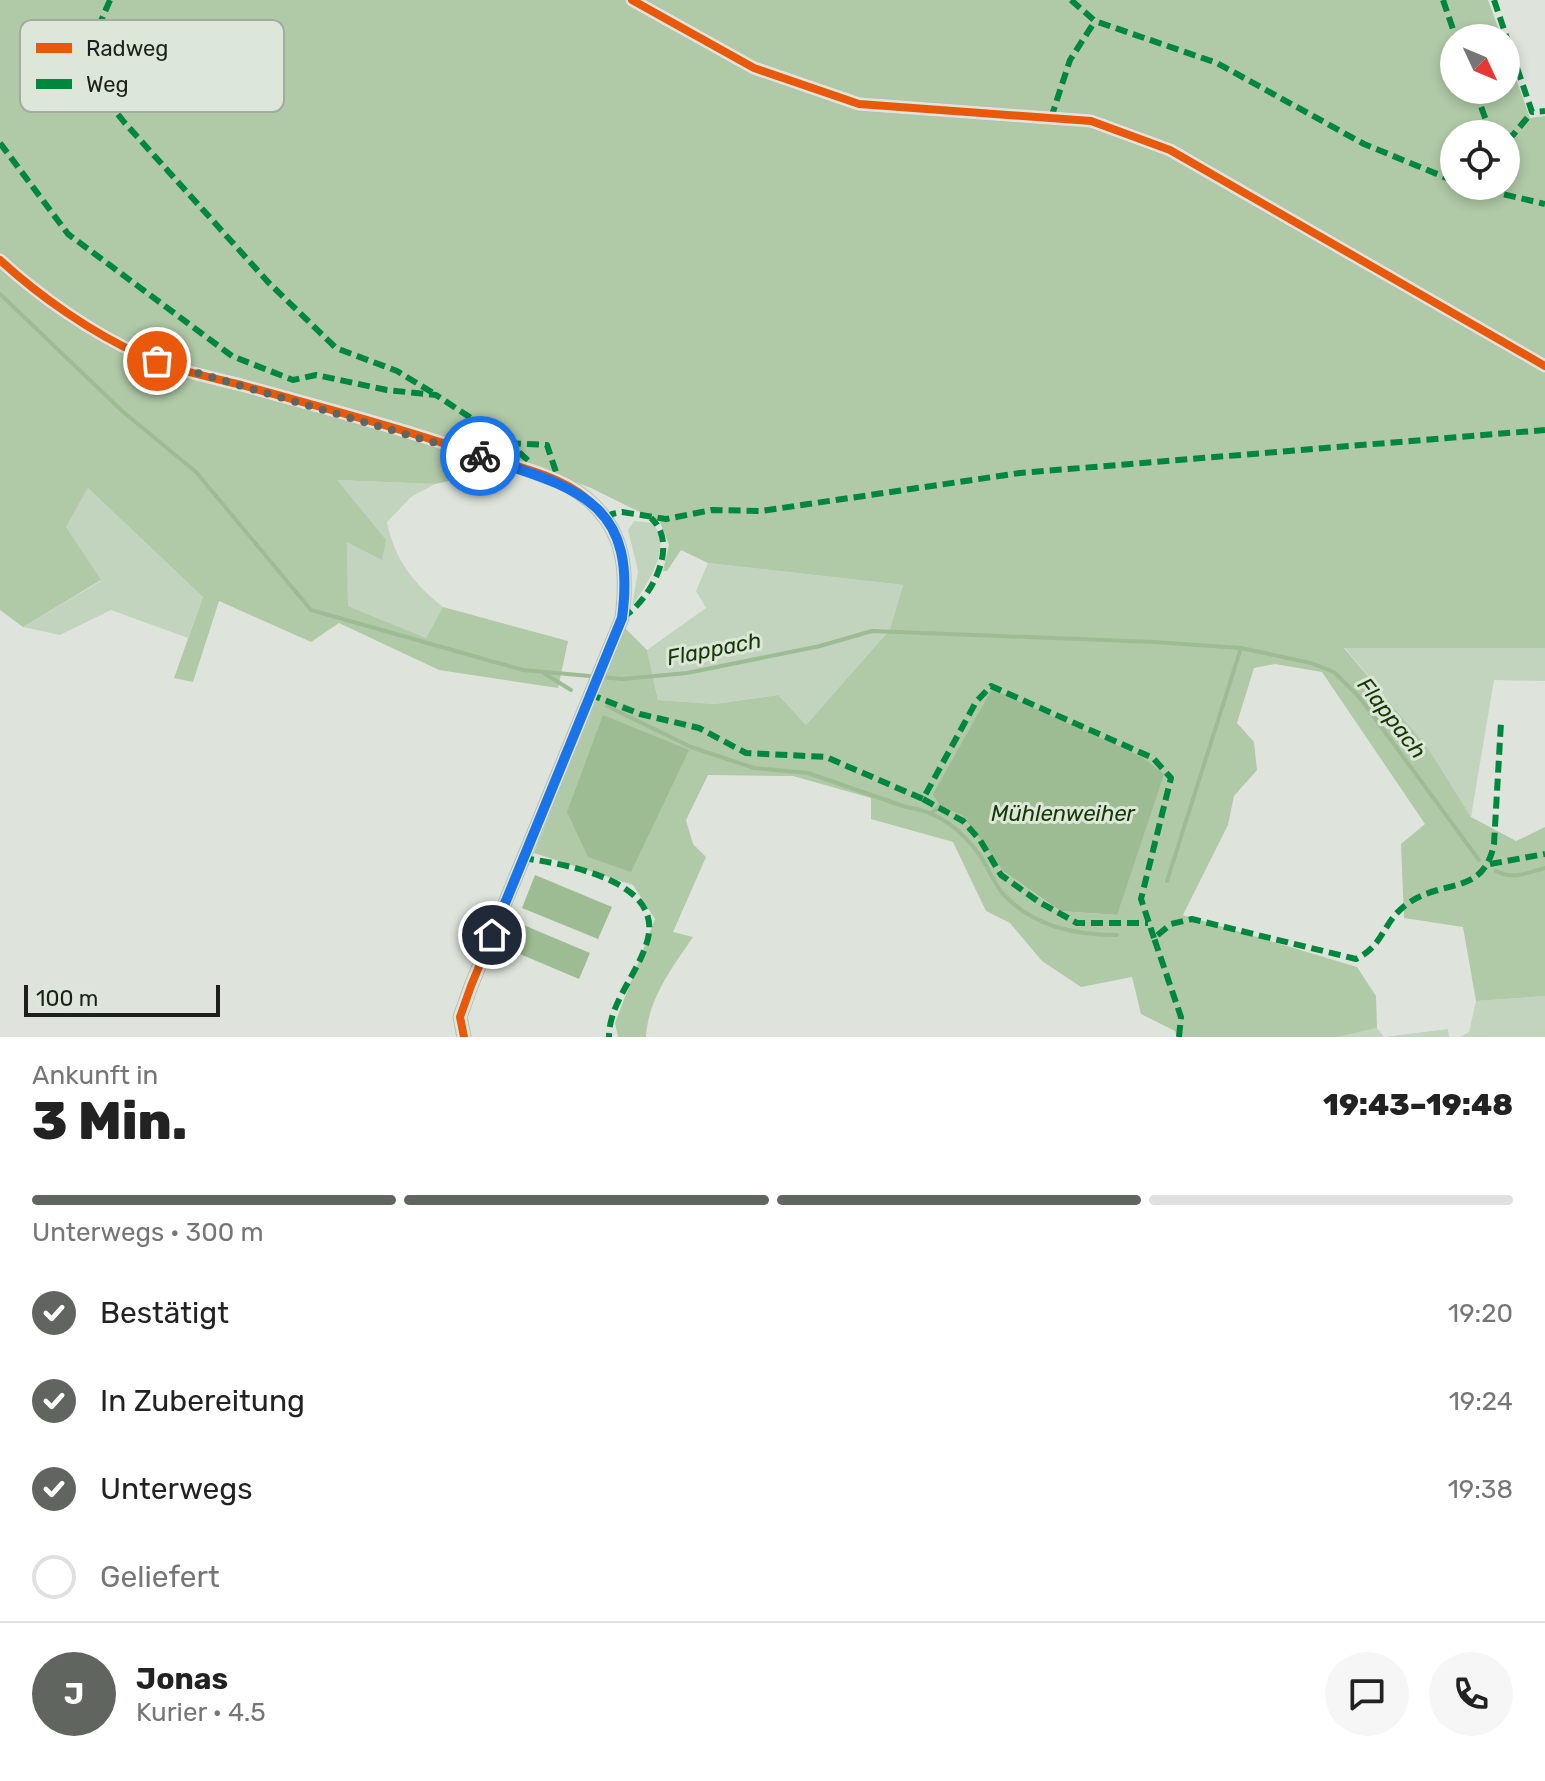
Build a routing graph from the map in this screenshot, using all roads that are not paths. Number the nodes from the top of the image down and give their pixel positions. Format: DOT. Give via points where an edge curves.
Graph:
graph roads {
  1 [pos="632,0"];
  2 [pos="0,260"];
  3 [pos="1545,366"];
  4 [pos="464,1037"];
  1 -- 3 [label="street" via="754,68 859,104 1091,121 1170,150"];
  2 -- 4 [label="street" via="62,307 139,354 454,447 578,492 607,520 623,551 627,584 622,618 471,986 460,1017"];
}
